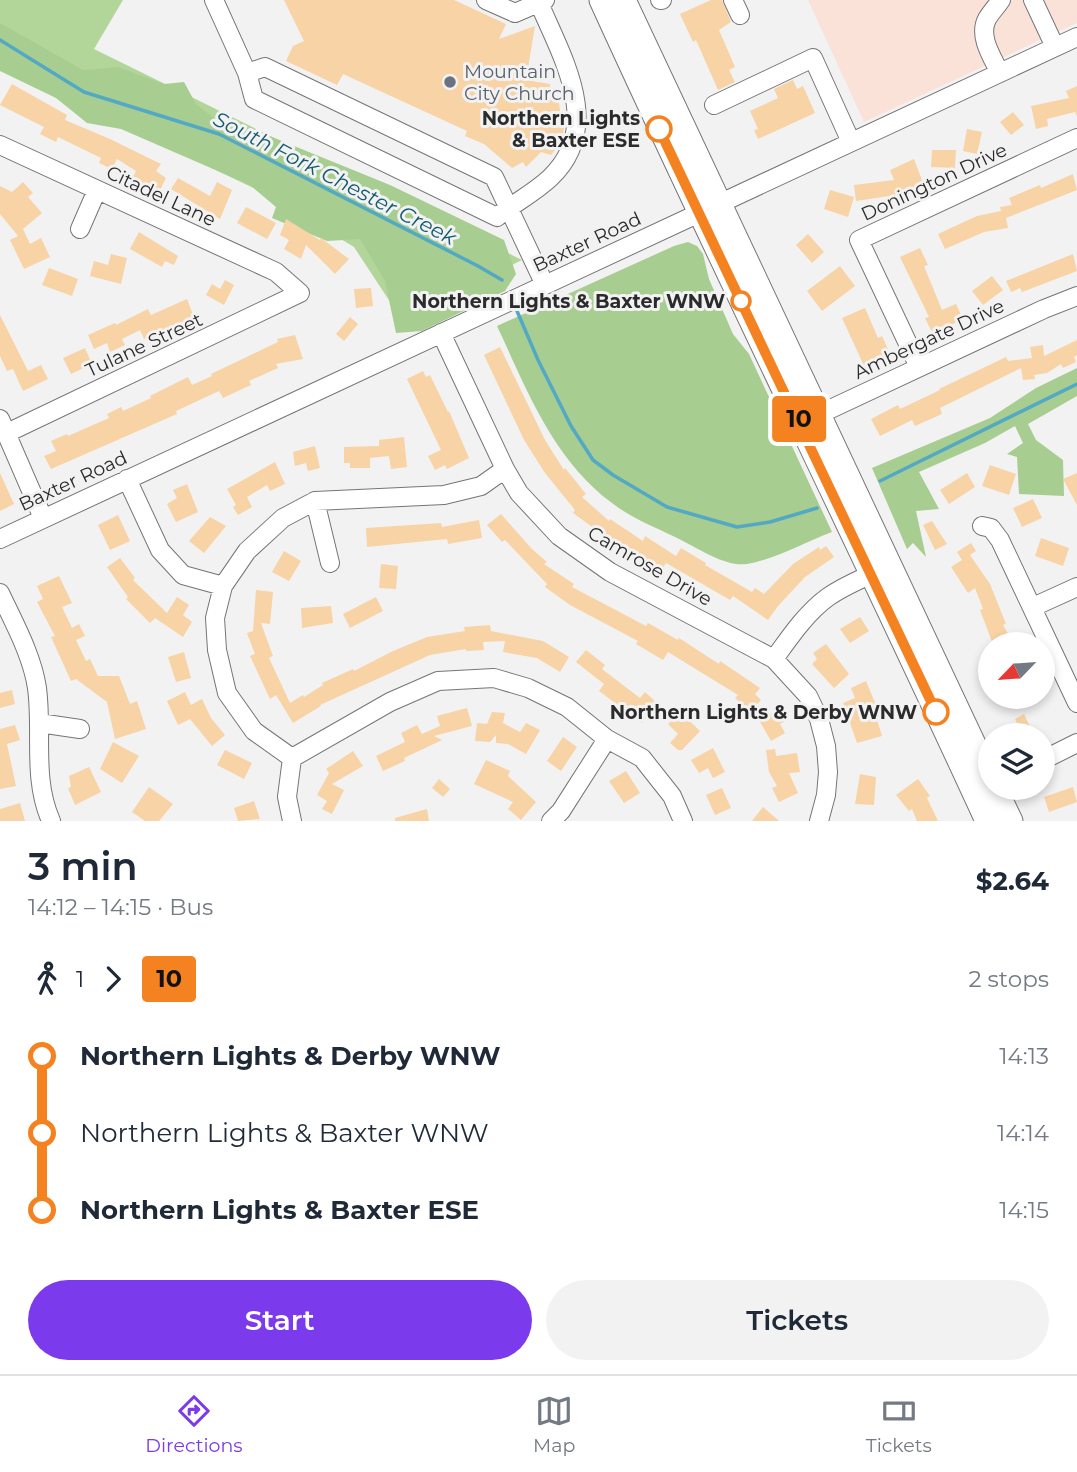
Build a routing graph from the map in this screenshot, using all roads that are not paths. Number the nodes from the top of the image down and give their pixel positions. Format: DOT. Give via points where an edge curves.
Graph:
graph roads {
  1 [pos="214,0"];
  2 [pos="486,0"];
  3 [pos="601,0"];
  4 [pos="624,0"];
  5 [pos="1001,0"];
  6 [pos="1033,0"];
  7 [pos="542,1"];
  8 [pos="1077,37"];
  9 [pos="1055,47"];
  10 [pos="247,73"];
  11 [pos="1000,73"];
  12 [pos="714,105"];
  13 [pos="1077,138"];
  14 [pos="851,142"];
  15 [pos="0,145"];
  16 [pos="97,190"];
  17 [pos="508,208"];
  18 [pos="710,208"];
  19 [pos="80,229"];
  20 [pos="545,285"];
  21 [pos="300,293"];
  22 [pos="1077,296"];
  23 [pos="441,333"];
  24 [pos="919,366"];
  25 [pos="810,419"];
  26 [pos="3,426"];
  27 [pos="505,469"];
  28 [pos="127,479"];
  29 [pos="315,501"];
  30 [pos="43,518"];
  31 [pos="982,526"];
  32 [pos="0,539"];
  33 [pos="330,564"];
  34 [pos="881,570"];
  35 [pos="223,586"];
  36 [pos="1077,587"];
  37 [pos="0,593"];
  38 [pos="1033,607"];
  39 [pos="774,659"];
  40 [pos="1077,703"];
  41 [pos="39,723"];
  42 [pos="80,729"];
  43 [pos="607,739"];
  44 [pos="1077,743"];
  45 [pos="1055,754"];
  46 [pos="292,758"];
  47 [pos="978,765"];
  48 [pos="988,800"];
  49 [pos="998,800"];
  50 [pos="822,820"];
  51 [pos="51,821"];
  52 [pos="292,821"];
  53 [pos="551,821"];
  54 [pos="683,821"];
  55 [pos="987,821"];
  56 [pos="1011,821"];
  1 -- 10 [label="street"];
  2 -- 7 [label="street" via="515,13"];
  3 -- 18 [label="main road"];
  4 -- 18 [label="main road"];
  5 -- 11 [label="street" via="984,31"];
  6 -- 9 [label="street"];
  7 -- 17 [label="street" via="568,69 577,134 569,157 550,178"];
  8 -- 9 [label="street, Baxter Road"];
  9 -- 11 [label="street, Baxter Road"];
  10 -- 17 [label="street" via="265,67 495,177"];
  10 -- 17 [label="street" via="254,99 497,217"];
  11 -- 14 [label="street, Baxter Road"];
  12 -- 14 [label="street" via="813,58"];
  13 -- 24 [label="street, Donington Drive" via="859,240"];
  14 -- 18 [label="street, Baxter Road"];
  15 -- 16 [label="street, Citadel Lane"];
  16 -- 19 [label="street"];
  16 -- 21 [label="street, Citadel Lane" via="276,272"];
  17 -- 20 [label="street"];
  18 -- 20 [label="street, Baxter Road"];
  18 -- 25 [label="main road"];
  20 -- 23 [label="street, Baxter Road"];
  21 -- 26 [label="street, Tulane Street"];
  22 -- 24 [label="street, Ambergate Drive"];
  23 -- 27 [label="street, Camrose Drive"];
  23 -- 28 [label="street, Baxter Road"];
  24 -- 25 [label="street, Ambergate Drive"];
  25 -- 34 [label="main road"];
  26 -- 30 [label="street"];
  27 -- 29 [label="street" via="481,486 444,495"];
  27 -- 39 [label="street, Camrose Drive" via="536,512 582,555"];
  28 -- 30 [label="street, Baxter Road"];
  28 -- 35 [label="street" via="160,550 183,575"];
  29 -- 33 [label="street"];
  29 -- 35 [label="street" via="283,518 247,551"];
  30 -- 32 [label="street, Baxter Road"];
  31 -- 38 [label="street" via="991,528 1000,540"];
  34 -- 39 [label="street" via="826,598"];
  34 -- 47 [label="main road"];
  35 -- 46 [label="street" via="215,618 227,693 254,731"];
  36 -- 38 [label="street"];
  37 -- 41 [label="street" via="28,653 37,685"];
  38 -- 40 [label="street"];
  39 -- 50 [label="street, Camrose Drive" via="808,696 819,719 828,772"];
  41 -- 42 [label="street"];
  41 -- 51 [label="street" via="42,793"];
  43 -- 46 [label="street" via="567,707 528,688 494,678 438,681 390,702"];
  43 -- 53 [label="street"];
  43 -- 54 [label="street" via="642,758 672,796"];
  44 -- 45 [label="street"];
  46 -- 52 [label="street" via="287,797"];
  48 -- 55 [label="main road"];
  49 -- 56 [label="main road"];
}
